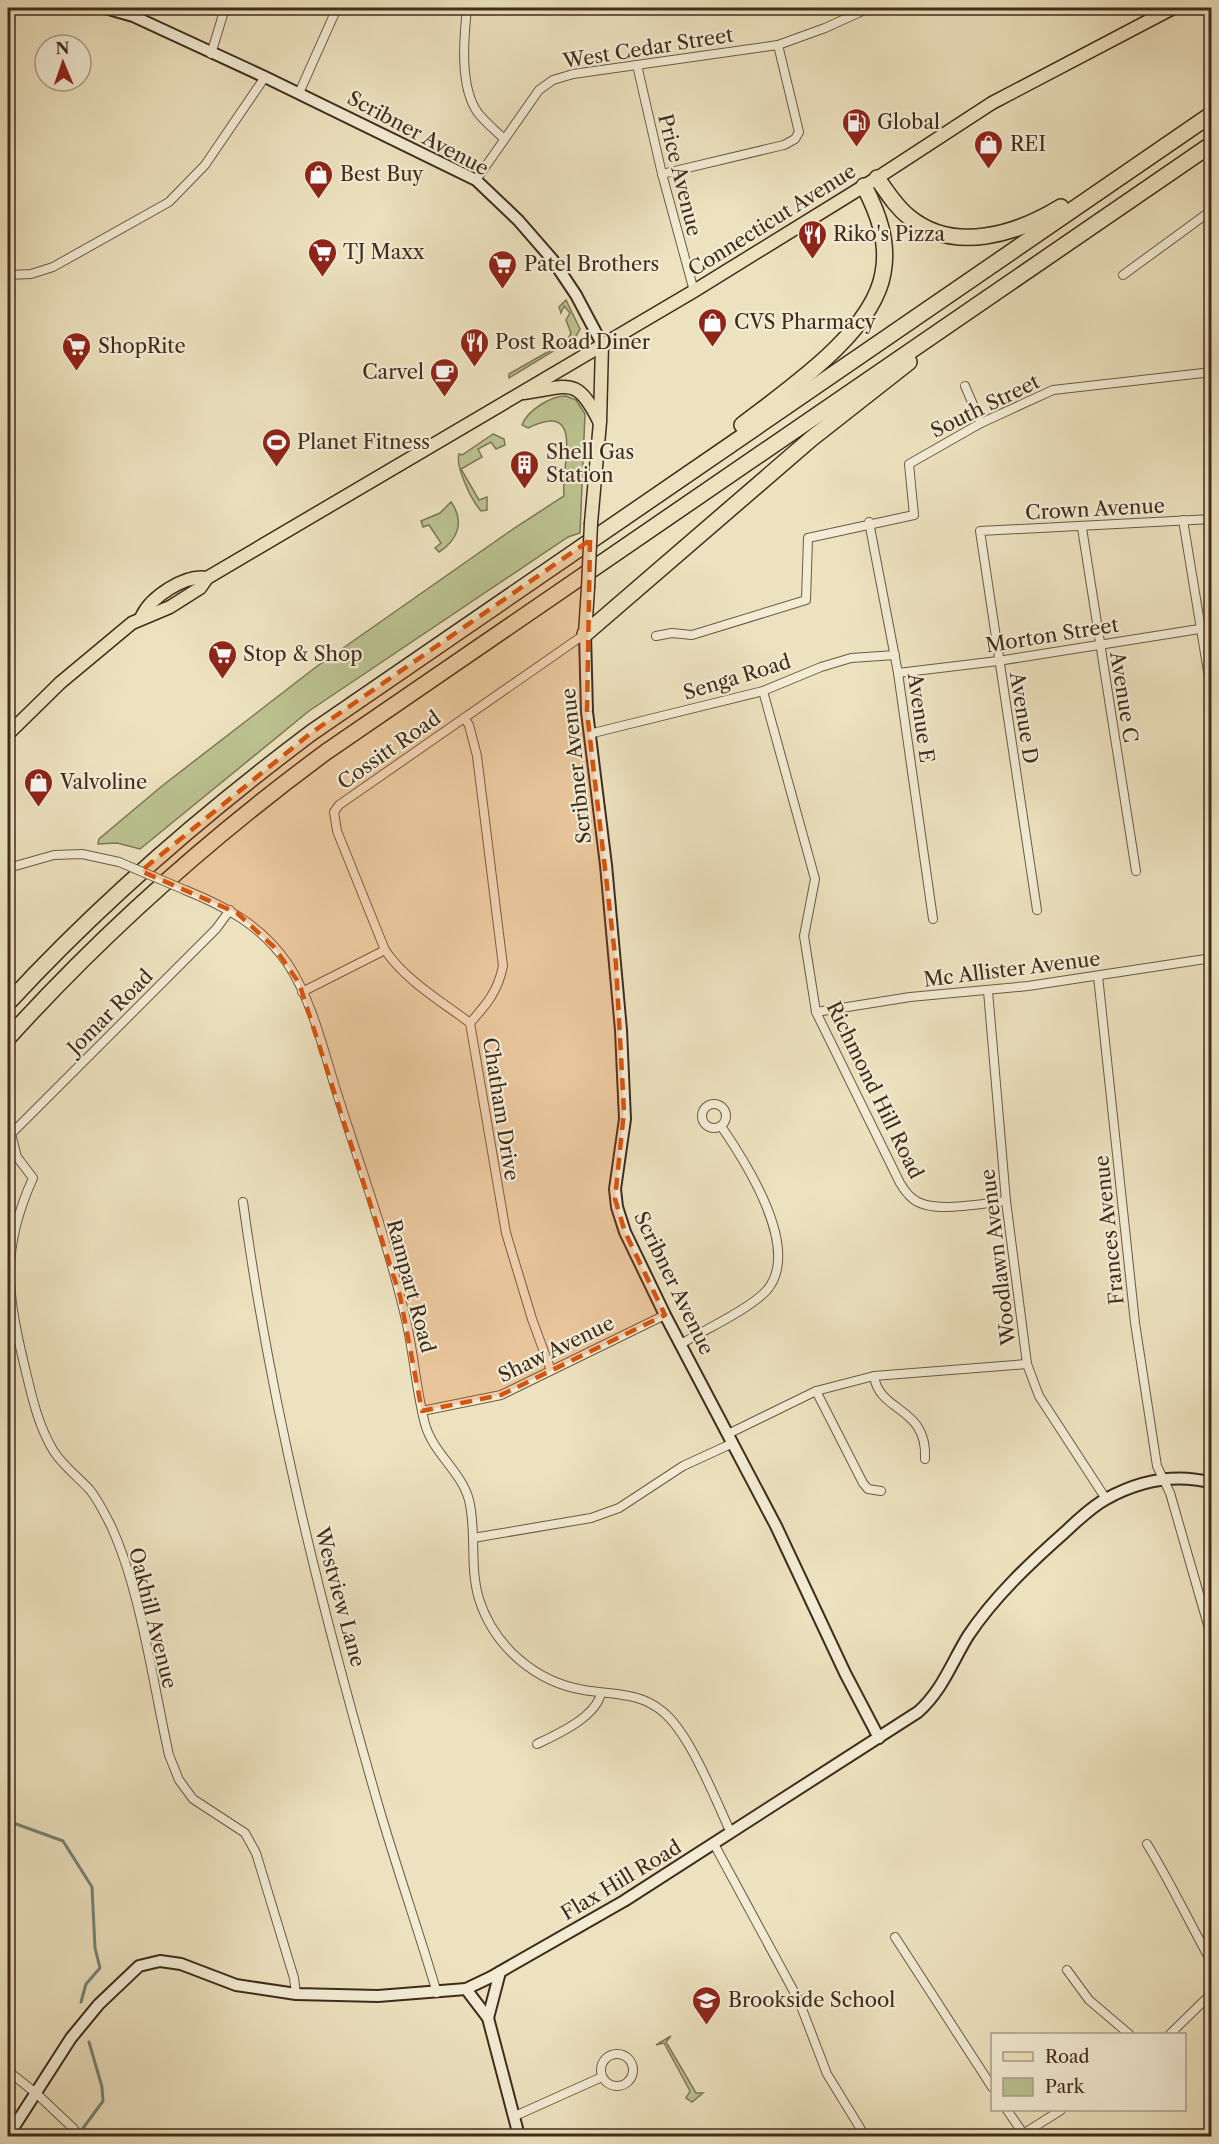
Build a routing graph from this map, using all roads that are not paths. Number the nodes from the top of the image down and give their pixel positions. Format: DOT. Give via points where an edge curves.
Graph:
graph roads {
  1 [pos="105,8"];
  2 [pos="225,8"];
  3 [pos="337,8"];
  4 [pos="467,8"];
  5 [pos="869,8"];
  6 [pos="1173,8"];
  7 [pos="777,45"];
  8 [pos="211,54"];
  9 [pos="638,65"];
  10 [pos="265,77"];
  11 [pos="299,93"];
  12 [pos="1212,114"];
  13 [pos="504,139"];
  14 [pos="1212,144"];
  15 [pos="662,174"];
  16 [pos="476,180"];
  17 [pos="871,182"];
  18 [pos="1212,210"];
  19 [pos="1062,246"];
  20 [pos="8,275"];
  21 [pos="1123,275"];
  22 [pos="694,291"];
  23 [pos="602,344"];
  24 [pos="1212,372"];
  25 [pos="965,386"];
  26 [pos="517,394"];
  27 [pos="600,422"];
  28 [pos="981,423"];
  29 [pos="641,506"];
  30 [pos="1212,519"];
  31 [pos="1183,520"];
  32 [pos="869,522"];
  33 [pos="1082,528"];
  34 [pos="980,531"];
  35 [pos="1212,627"];
  36 [pos="1200,629"];
  37 [pos="585,634"];
  38 [pos="656,636"];
  39 [pos="1099,645"];
  40 [pos="895,655"];
  41 [pos="998,660"];
  42 [pos="898,673"];
  43 [pos="763,691"];
  44 [pos="1212,696"];
  45 [pos="464,718"];
  46 [pos="8,734"];
  47 [pos="589,734"];
  48 [pos="8,868"];
  49 [pos="1136,871"];
  50 [pos="230,910"];
  51 [pos="1037,910"];
  52 [pos="933,919"];
  53 [pos="385,950"];
  54 [pos="1212,958"];
  55 [pos="1098,976"];
  56 [pos="988,991"];
  57 [pos="302,992"];
  58 [pos="8,1003"];
  59 [pos="816,1012"];
  60 [pos="470,1023"];
  61 [pos="8,1038"];
  62 [pos="721,1126"];
  63 [pos="11,1134"];
  64 [pos="1006,1201"];
  65 [pos="243,1202"];
  66 [pos="665,1315"];
  67 [pos="681,1344"];
  68 [pos="1027,1364"];
  69 [pos="550,1368"];
  70 [pos="874,1376"];
  71 [pos="816,1391"];
  72 [pos="422,1411"];
  73 [pos="730,1438"];
  74 [pos="925,1459"];
  75 [pos="1163,1478"];
  76 [pos="1212,1483"];
  77 [pos="881,1491"];
  78 [pos="1106,1499"];
  79 [pos="473,1538"];
  80 [pos="1212,1639"];
  81 [pos="602,1693"];
  82 [pos="879,1738"];
  83 [pos="537,1744"];
  84 [pos="731,1833"];
  85 [pos="714,1844"];
  86 [pos="1147,1844"];
  87 [pos="895,1937"];
  88 [pos="1212,1963"];
  89 [pos="1067,1970"];
  90 [pos="500,1972"];
  91 [pos="466,1989"];
  92 [pos="437,1993"];
  93 [pos="1212,1993"];
  94 [pos="296,1994"];
  95 [pos="488,2018"];
  96 [pos="1128,2033"];
  97 [pos="1171,2033"];
  98 [pos="8,2071"];
  99 [pos="603,2077"];
  100 [pos="991,2084"];
  101 [pos="37,2094"];
  102 [pos="1008,2111"];
  103 [pos="1058,2111"];
  104 [pos="514,2116"];
  105 [pos="77,2135"];
  106 [pos="8,2136"];
  107 [pos="519,2136"];
  108 [pos="865,2136"];
  109 [pos="1023,2136"];
  1 -- 8 [label="street, Scribner Avenue" via="133,16"];
  2 -- 8 [label="street"];
  3 -- 11 [label="street"];
  4 -- 13 [label="street" via="465,69 471,98 477,112"];
  5 -- 7 [label="street, West Cedar Street"];
  6 -- 17 [label="main road, Connecticut Avenue" via="992,103"];
  7 -- 9 [label="street, West Cedar Street"];
  7 -- 15 [label="street" via="799,132 795,139 784,145"];
  8 -- 10 [label="street, Scribner Avenue"];
  9 -- 13 [label="street, West Cedar Street" via="553,80 533,98"];
  9 -- 15 [label="street, Price Avenue"];
  10 -- 11 [label="street, Scribner Avenue"];
  10 -- 20 [label="street" via="205,165 169,202 53,267 31,274"];
  11 -- 16 [label="street, Scribner Avenue"];
  12 -- 17 [label="highway" via="1050,214 982,237 953,237 921,226"];
  12 -- 29 [label="highway"];
  13 -- 16 [label="street, West Cedar Street"];
  14 -- 19 [label="highway"];
  15 -- 22 [label="street, Price Avenue"];
  16 -- 23 [label="street, Scribner Avenue" via="552,259"];
  17 -- 22 [label="main road, Connecticut Avenue"];
  17 -- 29 [label="highway" via="884,246 883,275 873,303 815,369"];
  18 -- 21 [label="street"];
  19 -- 37 [label="highway" via="812,439"];
  19 -- 61 [label="highway" via="299,772 147,897"];
  22 -- 23 [label="main road, Connecticut Avenue"];
  23 -- 26 [label="main road, Connecticut Avenue"];
  23 -- 27 [label="main road, Scribner Avenue"];
  24 -- 28 [label="street, South Street" via="1053,390"];
  25 -- 28 [label="street"];
  26 -- 27 [label="main road" via="572,387 586,396"];
  26 -- 46 [label="main road, Connecticut Avenue" via="207,578 190,578 154,600 142,616 96,652"];
  27 -- 37 [label="main road, Scribner Avenue, bridge"];
  28 -- 32 [label="street, South Street" via="909,464 914,515"];
  29 -- 58 [label="highway" via="258,773 125,886"];
  30 -- 31 [label="street, Crown Avenue"];
  31 -- 33 [label="street, Crown Avenue"];
  31 -- 36 [label="street"];
  32 -- 38 [label="street" via="807,538 806,600 692,635"];
  32 -- 40 [label="street, Avenue E"];
  33 -- 34 [label="street, Crown Avenue"];
  33 -- 39 [label="street, Avenue C"];
  34 -- 41 [label="street, Avenue D"];
  35 -- 36 [label="street, Morton Street"];
  36 -- 39 [label="street, Morton Street"];
  36 -- 44 [label="street"];
  37 -- 45 [label="street, Cossitt Road"];
  37 -- 47 [label="street, Scribner Avenue"];
  39 -- 41 [label="street, Morton Street"];
  39 -- 49 [label="street, Avenue C"];
  40 -- 42 [label="street, Avenue E"];
  40 -- 43 [label="street, Senga Road" via="851,658"];
  41 -- 42 [label="street, Morton Street"];
  41 -- 51 [label="street, Avenue D"];
  42 -- 52 [label="street, Avenue E"];
  43 -- 47 [label="street, Senga Road"];
  43 -- 59 [label="street, Richmond Hill Road" via="815,879 804,936"];
  45 -- 53 [label="street, Cossitt Road" via="334,812 337,831"];
  45 -- 60 [label="street, Chatham Drive" via="477,756 503,966 490,1001"];
  47 -- 66 [label="street, Scribner Avenue" via="621,1030 625,1119 615,1199 625,1232"];
  48 -- 50 [label="street, Rampart Road, bridge" via="46,856 94,855"];
  50 -- 57 [label="street, Rampart Road" via="253,925 274,947"];
  50 -- 63 [label="street, Jomar Road" via="216,929"];
  53 -- 57 [label="street"];
  53 -- 60 [label="street, Cossitt Road" via="393,962"];
  54 -- 55 [label="street, Mc Allister Avenue"];
  55 -- 56 [label="street, Mc Allister Avenue"];
  55 -- 75 [label="street, Frances Avenue" via="1135,1323 1157,1466"];
  56 -- 59 [label="street, Mc Allister Avenue" via="910,997"];
  56 -- 64 [label="street, Woodlawn Avenue"];
  57 -- 72 [label="street, Rampart Road" via="400,1296"];
  59 -- 64 [label="street, Richmond Hill Road" via="900,1183 912,1199 926,1206"];
  60 -- 69 [label="street, Chatham Drive" via="506,1233"];
  62 -- 67 [label="street" via="744,1159 773,1224 779,1252 776,1274 757,1299"];
  63 -- 94 [label="street, Oakhill Avenue" via="17,1157 33,1178 19,1208 8,1270 12,1313 34,1405 54,1453 91,1492 111,1526 131,1581 169,1755 179,1780 193,1799 245,1833 256,1853"];
  64 -- 68 [label="street, Woodlawn Avenue"];
  65 -- 92 [label="street, Westview Lane" via="253,1280 311,1559 381,1812"];
  66 -- 67 [label="street, Scribner Avenue"];
  66 -- 69 [label="street, Shaw Avenue"];
  67 -- 73 [label="street, Scribner Avenue"];
  68 -- 70 [label="street"];
  68 -- 78 [label="street, Woodlawn Avenue" via="1039,1396"];
  69 -- 72 [label="street, Shaw Avenue" via="501,1395"];
  70 -- 71 [label="street"];
  70 -- 74 [label="street" via="884,1396 916,1422 926,1442"];
  71 -- 73 [label="street"];
  71 -- 77 [label="street" via="862,1483 868,1489"];
  72 -- 79 [label="street, Rampart Road" via="430,1437 465,1489"];
  73 -- 79 [label="street" via="619,1508 591,1518"];
  73 -- 82 [label="street, Scribner Avenue"];
  75 -- 76 [label="street, Flax Hill Road"];
  75 -- 78 [label="street, Flax Hill Road"];
  75 -- 80 [label="street, Frances Avenue"];
  78 -- 82 [label="street, Flax Hill Road" via="1045,1550 1001,1594 968,1637 927,1704"];
  79 -- 81 [label="street, Rampart Road" via="479,1598 504,1645 524,1664 552,1680"];
  81 -- 83 [label="street" via="586,1713"];
  81 -- 84 [label="street, Rampart Road" via="637,1697 672,1719"];
  82 -- 84 [label="street, Flax Hill Road"];
  84 -- 85 [label="street, Flax Hill Road"];
  85 -- 90 [label="street, Flax Hill Road"];
  85 -- 108 [label="street" via="799,2001 827,2074"];
  86 -- 88 [label="street"];
  87 -- 100 [label="street"];
  89 -- 96 [label="street" via="1089,2000"];
  90 -- 91 [label="street, Flax Hill Road"];
  90 -- 95 [label="street"];
  91 -- 92 [label="street, Flax Hill Road"];
  91 -- 95 [label="street"];
  92 -- 94 [label="street, Flax Hill Road"];
  93 -- 97 [label="street"];
  94 -- 101 [label="street, Flax Hill Road" via="236,1985 181,1964 145,1964 128,1974 99,2004 71,2038"];
  95 -- 104 [label="street"];
  98 -- 101 [label="street"];
  99 -- 99 [label="street" via="604,2061 613,2054 624,2055 632,2063 631,2079 622,2086 611,2085"];
  99 -- 104 [label="street"];
  101 -- 105 [label="street"];
  101 -- 106 [label="street, Flax Hill Road"];
  102 -- 109 [label="street"];
  103 -- 109 [label="street"];
  104 -- 107 [label="street"];
}
